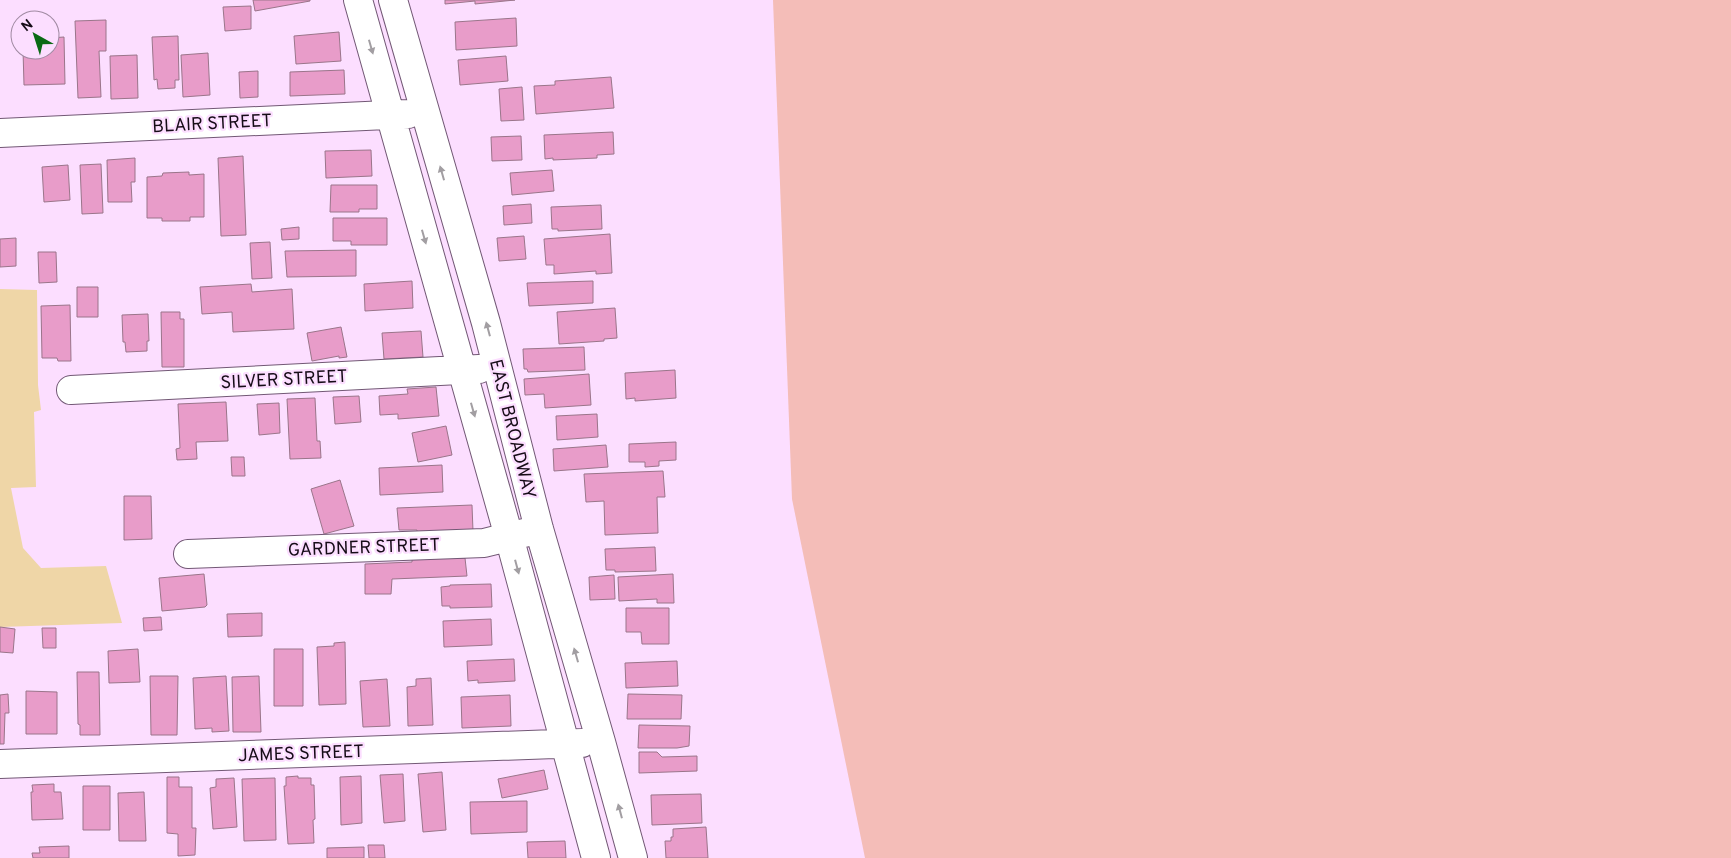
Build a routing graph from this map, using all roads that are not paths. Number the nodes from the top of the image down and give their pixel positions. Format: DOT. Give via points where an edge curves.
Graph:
graph roads {
  1 [pos="358,0"];
  2 [pos="394,0"];
  3 [pos="425,114"];
  4 [pos="390,115"];
  5 [pos="0,133"];
  6 [pos="498,368"];
  7 [pos="462,370"];
  8 [pos="71,390"];
  9 [pos="539,529"];
  10 [pos="509,536"];
  11 [pos="188,554"];
  12 [pos="601,742"];
  13 [pos="564,743"];
  14 [pos="0,764"];
  15 [pos="596,858"];
  16 [pos="633,858"];
  1 -- 4 [label="street, EAST BROADWAY, one-way"];
  2 -- 3 [label="street, EAST BROADWAY"];
  3 -- 4 [label="street, BLAIR STREET"];
  6 -- 3 [label="street, EAST BROADWAY, one-way"];
  4 -- 5 [label="street, BLAIR STREET"];
  4 -- 7 [label="street, EAST BROADWAY, one-way"];
  6 -- 7 [label="street, SILVER STREET"];
  6 -- 9 [label="street, EAST BROADWAY"];
  7 -- 8 [label="street, SILVER STREET"];
  7 -- 10 [label="street, EAST BROADWAY, one-way"];
  9 -- 10 [label="street, GARDNER STREET"];
  12 -- 9 [label="street, EAST BROADWAY, one-way"];
  10 -- 11 [label="street, GARDNER STREET" via="484,543"];
  10 -- 13 [label="street, EAST BROADWAY, one-way"];
  12 -- 13 [label="street, JAMES STREET"];
  16 -- 12 [label="street, EAST BROADWAY, one-way"];
  13 -- 14 [label="street, JAMES STREET"];
  13 -- 15 [label="street, EAST BROADWAY"];
}
